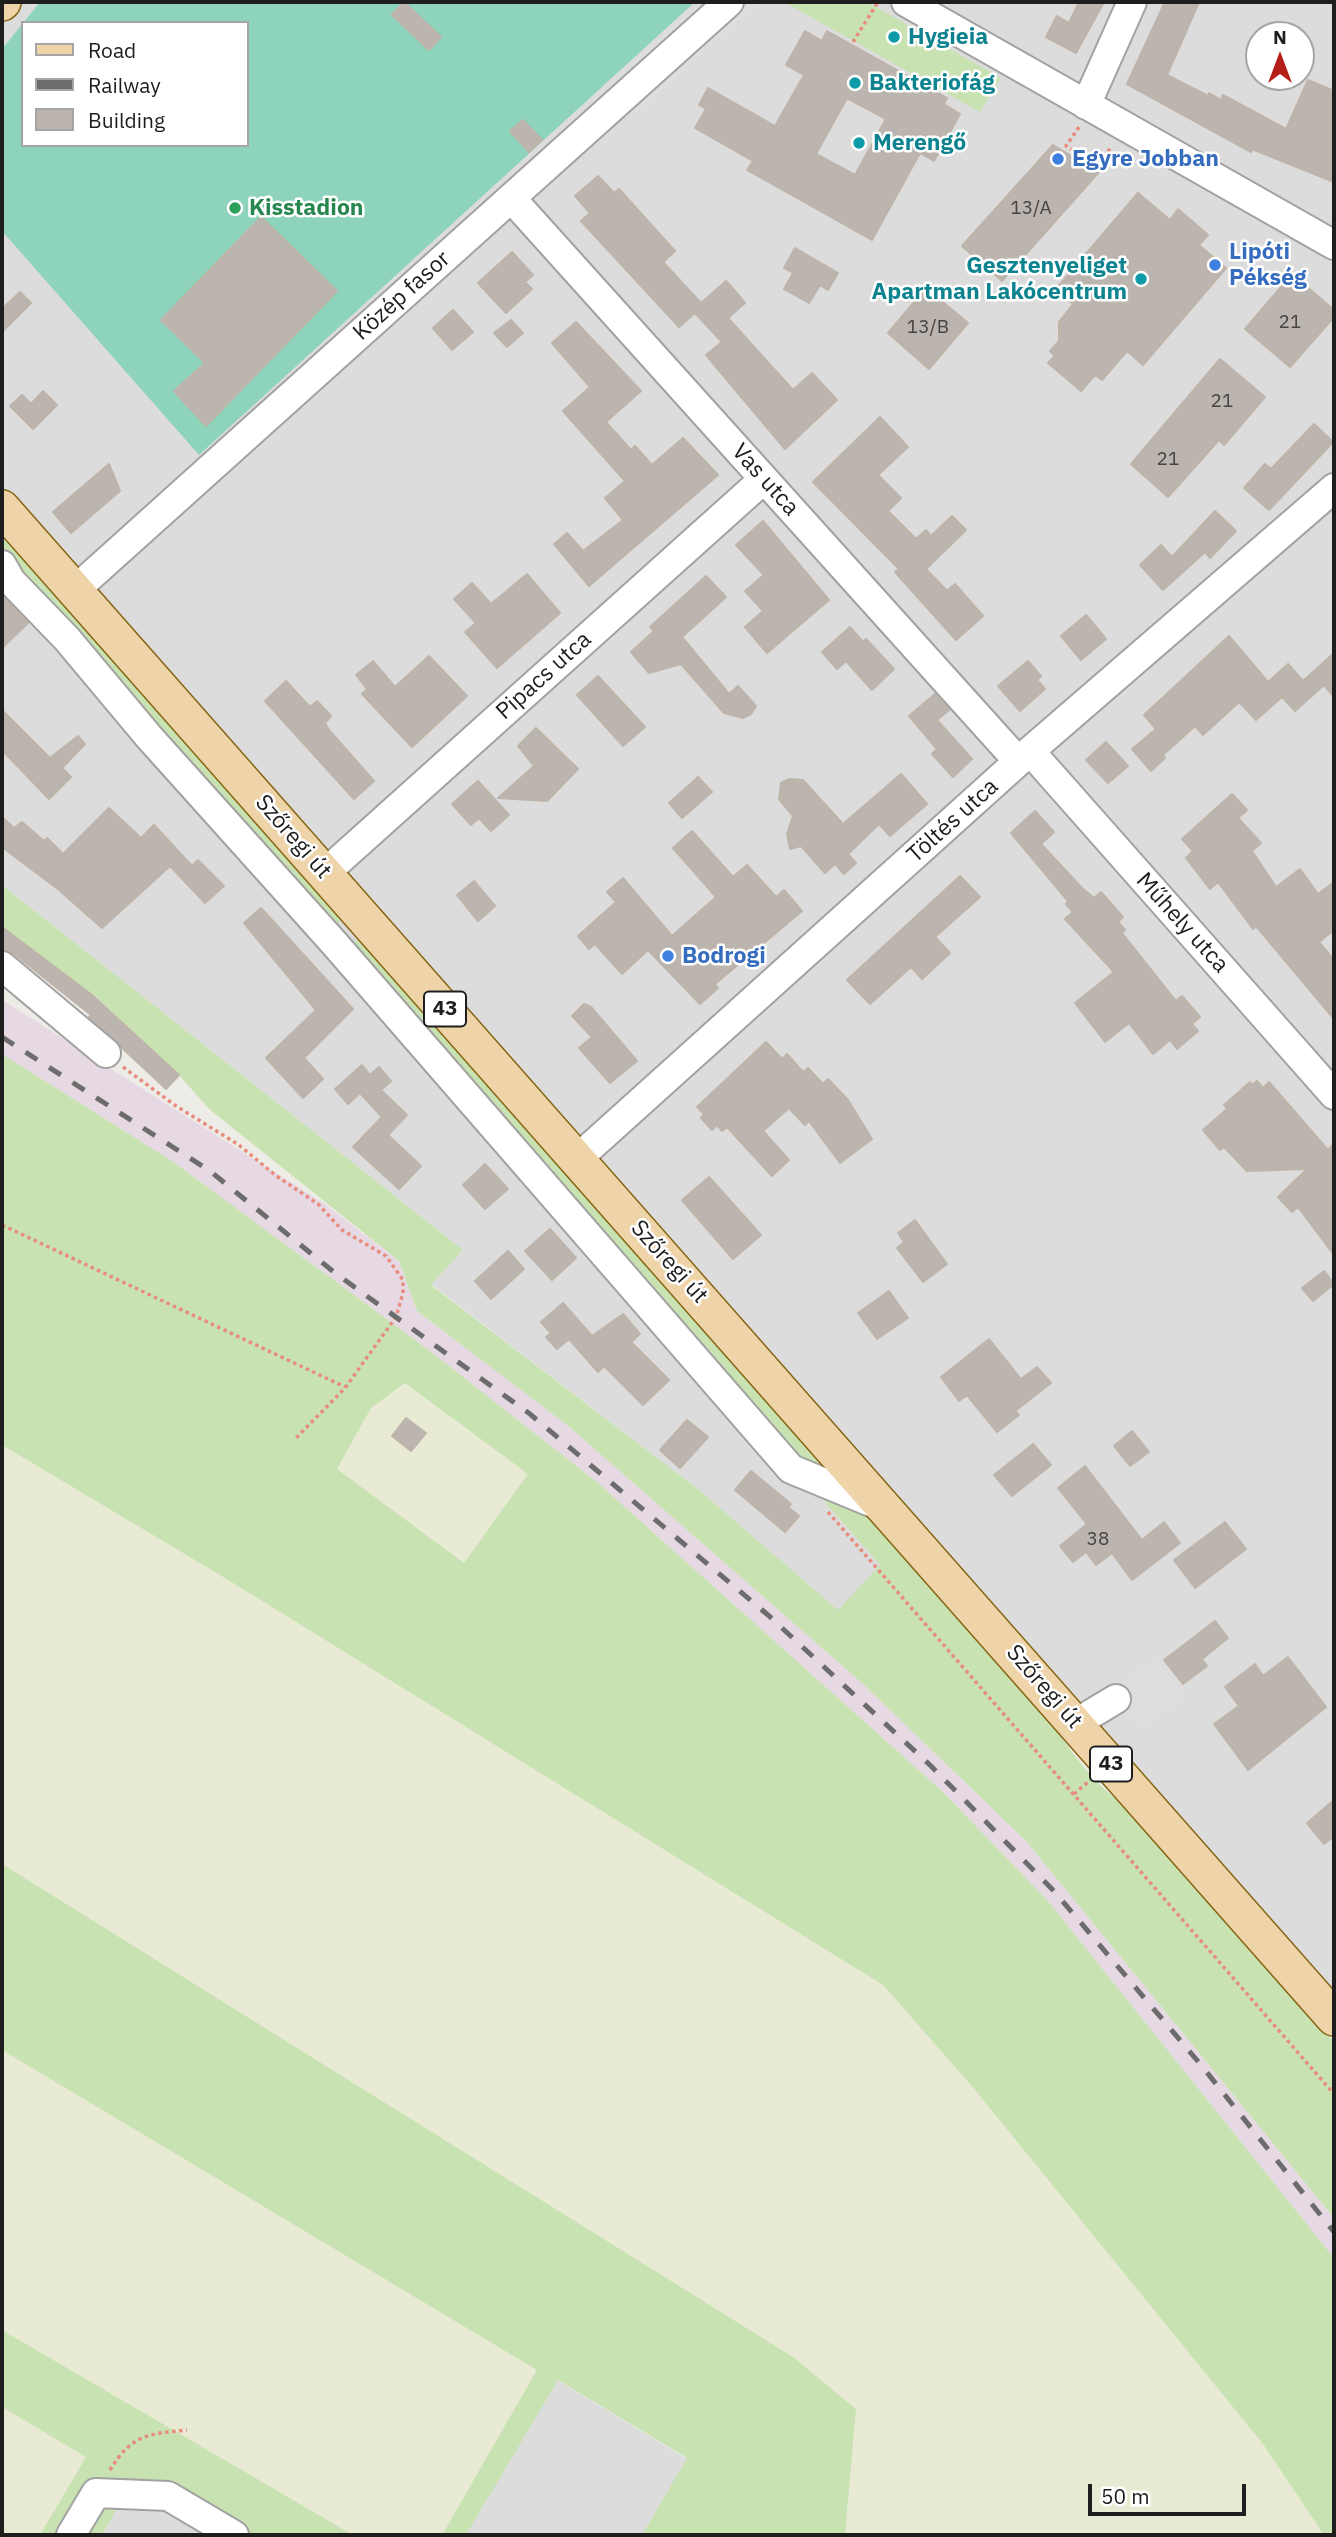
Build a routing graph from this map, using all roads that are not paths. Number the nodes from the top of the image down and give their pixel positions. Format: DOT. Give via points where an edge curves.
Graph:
graph roads {
  1 [pos="729,2"];
  2 [pos="905,2"];
  3 [pos="1132,2"];
  4 [pos="1089,107"];
  5 [pos="511,198"];
  6 [pos="1334,245"];
  7 [pos="764,479"];
  8 [pos="1334,488"];
  9 [pos="3,513"];
  10 [pos="2,565"];
  11 [pos="75,590"];
  12 [pos="1024,756"];
  13 [pos="324,873"];
  14 [pos="364,917"];
  15 [pos="334,943"];
  16 [pos="2,966"];
  17 [pos="106,1053"];
  18 [pos="1334,1095"];
  19 [pos="577,1159"];
  20 [pos="889,1510"];
  21 [pos="1116,1699"];
  22 [pos="1076,1723"];
  23 [pos="1334,2018"];
  24 [pos="71,2535"];
  25 [pos="234,2535"];
  1 -- 5 [label="street, Közép fasor"];
  2 -- 4 [label="street"];
  3 -- 4 [label="street"];
  4 -- 6 [label="street"];
  5 -- 7 [label="street, Vas utca"];
  5 -- 11 [label="street, Közép fasor"];
  7 -- 12 [label="street, Vas utca"];
  7 -- 13 [label="street, Pipacs utca"];
  8 -- 12 [label="street, Töltés utca"];
  9 -- 11 [label="main road, Szőregi út / 43"];
  10 -- 15 [label="street" via="11,581"];
  11 -- 13 [label="main road, Szőregi út / 43"];
  12 -- 18 [label="street, Műhely utca"];
  12 -- 19 [label="street, Töltés utca"];
  13 -- 14 [label="main road, Szőregi út / 43"];
  14 -- 15 [label="street"];
  14 -- 19 [label="main road, Szőregi út / 43"];
  15 -- 20 [label="street" via="791,1469"];
  16 -- 17 [label="street"];
  19 -- 20 [label="main road, Szőregi út / 43"];
  20 -- 22 [label="main road, Szőregi út / 43"];
  21 -- 22 [label="street"];
  22 -- 23 [label="main road, Szőregi út / 43"];
  24 -- 25 [label="street" via="96,2493 168,2497"];
}
